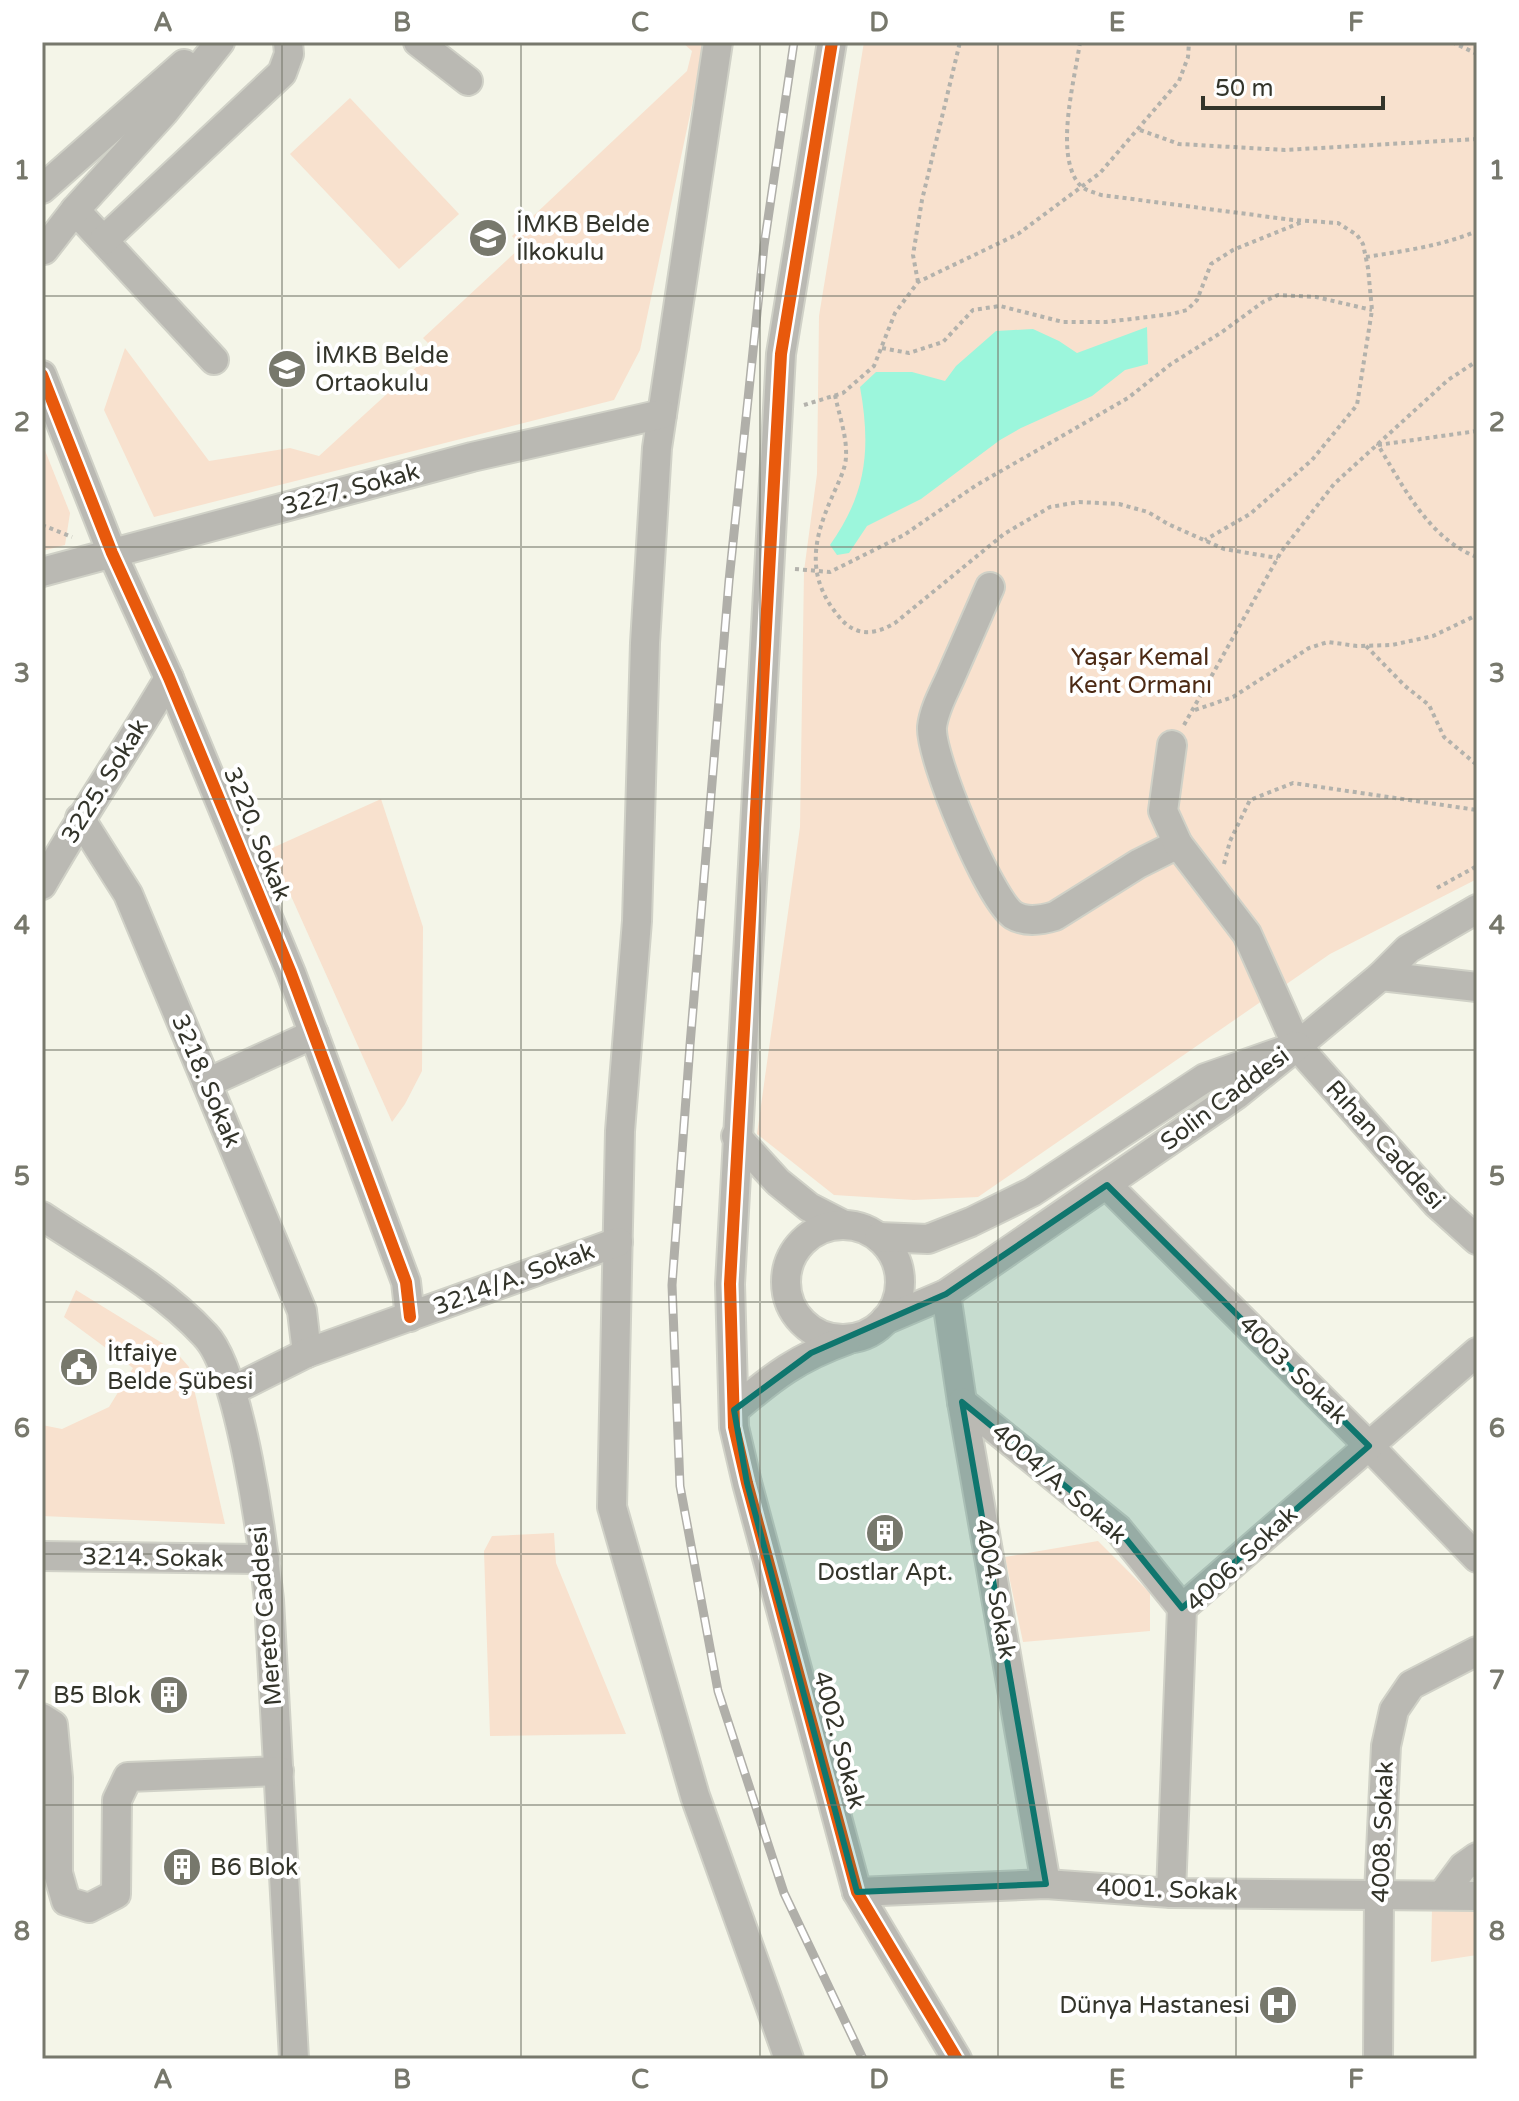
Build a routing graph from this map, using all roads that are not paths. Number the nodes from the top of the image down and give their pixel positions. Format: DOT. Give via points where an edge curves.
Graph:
graph roads {
  1 [pos="208,42"];
  2 [pos="220,42"];
  3 [pos="288,42"];
  4 [pos="418,42"];
  5 [pos="718,42"];
  6 [pos="832,42"];
  7 [pos="468,81"];
  8 [pos="42,189"];
  9 [pos="75,210"];
  10 [pos="104,240"];
  11 [pos="43,250"];
  12 [pos="214,360"];
  13 [pos="42,375"];
  14 [pos="662,414"];
  15 [pos="112,553"];
  16 [pos="42,572"];
  17 [pos="990,587"];
  18 [pos="169,678"];
  19 [pos="1172,745"];
  20 [pos="80,818"];
  21 [pos="1178,844"];
  22 [pos="42,885"];
  23 [pos="1477,909"];
  24 [pos="1381,976"];
  25 [pos="1477,987"];
  26 [pos="314,1034"];
  27 [pos="1297,1046"];
  28 [pos="207,1083"];
  29 [pos="736,1136"];
  30 [pos="1107,1185"];
  31 [pos="42,1216"];
  32 [pos="844,1225"];
  33 [pos="879,1237"];
  34 [pos="1477,1240"];
  35 [pos="618,1242"];
  36 [pos="946,1294"];
  37 [pos="410,1317"];
  38 [pos="885,1320"];
  39 [pos="853,1338"];
  40 [pos="1477,1352"];
  41 [pos="307,1353"];
  42 [pos="233,1390"];
  43 [pos="962,1402"];
  44 [pos="734,1410"];
  45 [pos="1369,1446"];
  46 [pos="42,1556"];
  47 [pos="1477,1558"];
  48 [pos="265,1559"];
  49 [pos="1182,1608"];
  50 [pos="1477,1651"];
  51 [pos="42,1718"];
  52 [pos="272,1771"];
  53 [pos="1477,1857"];
  54 [pos="1046,1884"];
  55 [pos="857,1892"];
  56 [pos="1171,1893"];
  57 [pos="1379,1894"];
  58 [pos="1443,1894"];
  59 [pos="1477,1896"];
  60 [pos="275,2059"];
  61 [pos="294,2059"];
  62 [pos="789,2059"];
  63 [pos="957,2059"];
  64 [pos="1378,2059"];
  1 -- 8 [label="street"];
  2 -- 9 [label="street"];
  3 -- 10 [label="street" via="282,73"];
  4 -- 7 [label="street"];
  5 -- 14 [label="street"];
  6 -- 29 [label="street, 4002. Sokak" via="781,354"];
  9 -- 10 [label="street"];
  9 -- 11 [label="street"];
  10 -- 12 [label="street"];
  13 -- 15 [label="street, 3220. Sokak"];
  14 -- 15 [label="street, 3227. Sokak" via="472,457"];
  14 -- 35 [label="street" via="645,643 637,921 620,1131"];
  15 -- 16 [label="street, 3227. Sokak"];
  15 -- 18 [label="street, 3220. Sokak"];
  17 -- 21 [label="street" via="936,710 932,736 946,787 997,895 1012,914 1043,920"];
  18 -- 20 [label="street, 3225. Sokak"];
  18 -- 26 [label="street, 3220. Sokak"];
  19 -- 21 [label="street, Rıhan Caddesi" via="1163,811"];
  20 -- 22 [label="street, 3225. Sokak"];
  20 -- 28 [label="street, 3218. Sokak" via="128,894"];
  21 -- 27 [label="street, Rıhan Caddesi" via="1247,934"];
  23 -- 24 [label="street" via="1408,949"];
  24 -- 25 [label="street"];
  24 -- 27 [label="street"];
  26 -- 28 [label="street"];
  26 -- 37 [label="street, 3220. Sokak" via="406,1282"];
  27 -- 30 [label="street, Solin Caddesi"];
  27 -- 33 [label="street, Solin Caddesi" via="1205,1078 1032,1192 971,1222 928,1239"];
  27 -- 34 [label="street, Rıhan Caddesi" via="1436,1203"];
  28 -- 41 [label="street, 3218. Sokak" via="302,1311"];
  29 -- 32 [label="street" via="778,1182 809,1207"];
  29 -- 44 [label="street, 4002. Sokak" via="730,1284"];
  30 -- 36 [label="street, Solin Caddesi"];
  30 -- 45 [label="street, 4003. Sokak"];
  31 -- 42 [label="street, Mereto Caddesi" via="160,1295 208,1337"];
  32 -- 33 [label="street"];
  32 -- 39 [label="street" via="826,1227 796,1250 786,1286 791,1304 808,1326 834,1338"];
  33 -- 38 [label="street" via="899,1268 896,1305"];
  35 -- 37 [label="street, 3214/A. Sokak"];
  35 -- 62 [label="street" via="612,1507 695,1796"];
  36 -- 38 [label="street, Solin Caddesi"];
  36 -- 43 [label="street, 4004. Sokak"];
  37 -- 41 [label="street, 3214/A. Sokak"];
  38 -- 39 [label="street"];
  39 -- 44 [label="street" via="811,1353"];
  40 -- 45 [label="street, 4006. Sokak"];
  41 -- 42 [label="street, 3214/A. Sokak"];
  42 -- 48 [label="street, Mereto Caddesi"];
  43 -- 49 [label="street, 4004/A. Sokak" via="1118,1529"];
  43 -- 54 [label="street, 4004. Sokak"];
  44 -- 55 [label="street, 4002. Sokak" via="747,1483"];
  45 -- 47 [label="street, 4003. Sokak"];
  45 -- 49 [label="street, 4006. Sokak"];
  46 -- 48 [label="street, 3214. Sokak"];
  48 -- 52 [label="street, Mereto Caddesi"];
  49 -- 56 [label="street, 4006. Sokak"];
  50 -- 57 [label="street, 4008. Sokak" via="1411,1685 1394,1710 1386,1746"];
  51 -- 52 [label="street" via="53,1725 58,1873 66,1901 89,1908 116,1894 117,1800 128,1777"];
  52 -- 60 [label="street"];
  52 -- 61 [label="street, Mereto Caddesi"];
  53 -- 58 [label="street"];
  54 -- 55 [label="street, 4001. Sokak"];
  54 -- 56 [label="street, 4001. Sokak"];
  55 -- 63 [label="street, 4002. Sokak"];
  56 -- 57 [label="street, 4001. Sokak"];
  57 -- 58 [label="street, 4001. Sokak"];
  57 -- 64 [label="street, 4008. Sokak"];
  58 -- 59 [label="street, 4001. Sokak"];
}
